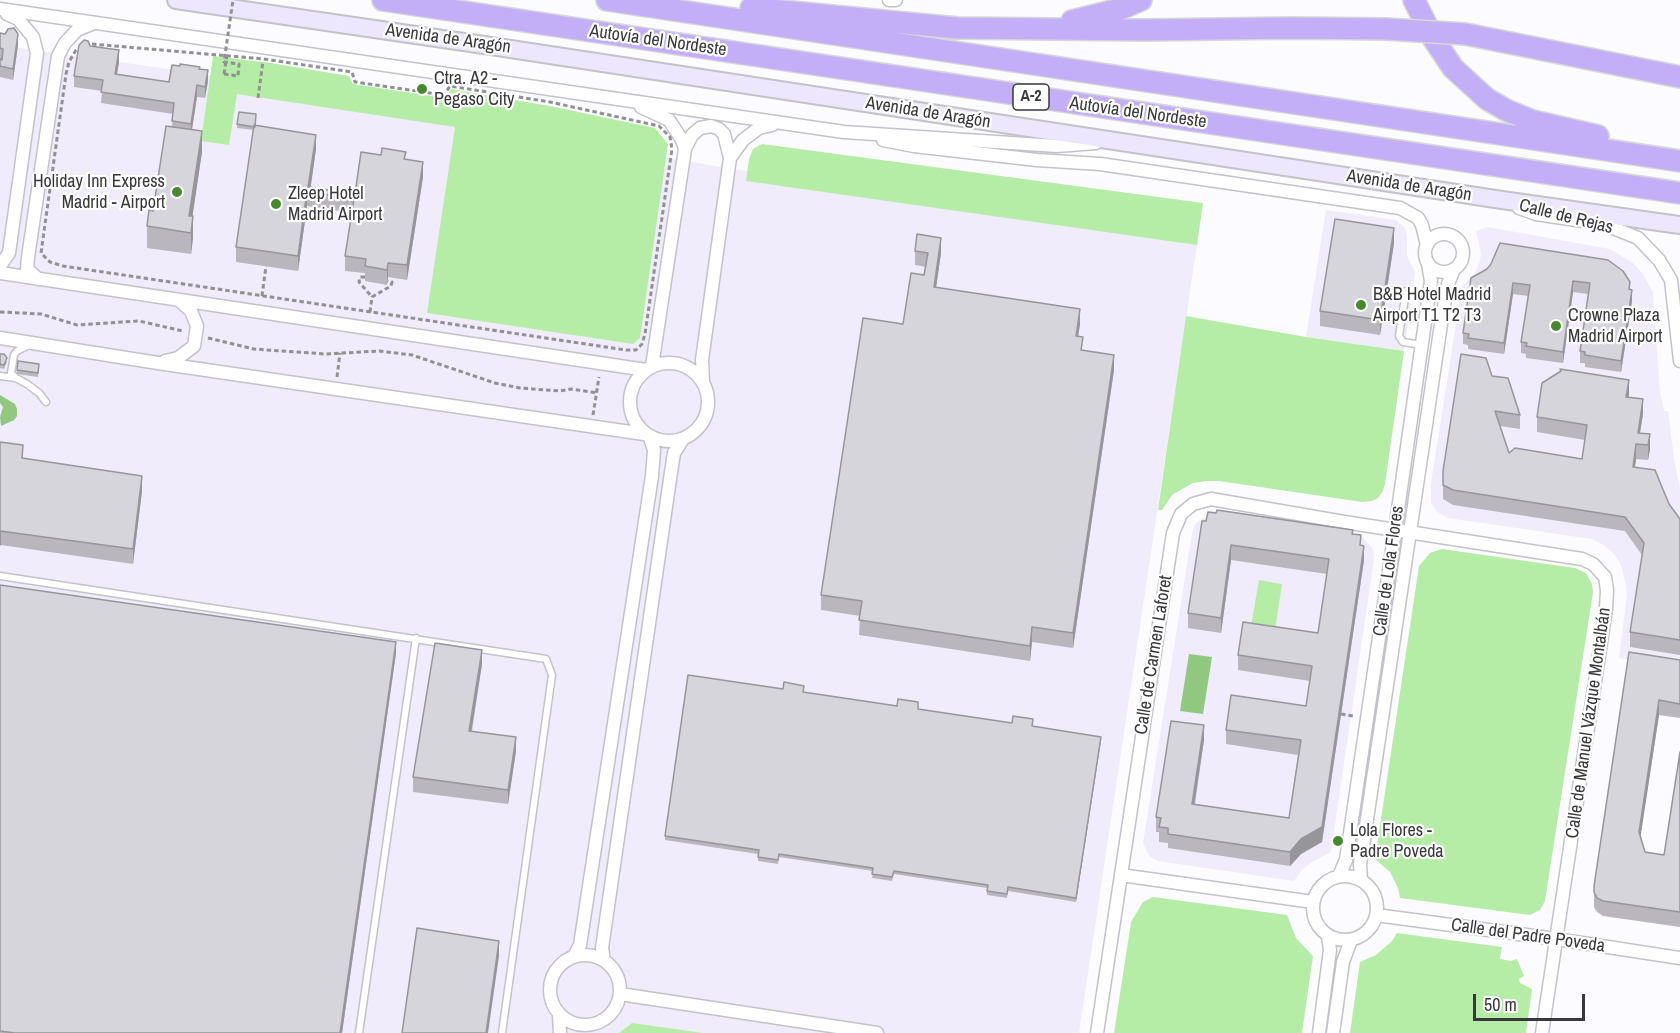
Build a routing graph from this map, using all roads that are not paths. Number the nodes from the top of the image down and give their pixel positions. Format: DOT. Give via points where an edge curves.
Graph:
graph roads {
  1 [pos="177,0"];
  2 [pos="383,0"];
  3 [pos="607,0"];
  4 [pos="667,0"];
  5 [pos="889,0"];
  6 [pos="896,0"];
  7 [pos="1141,0"];
  8 [pos="1414,0"];
  9 [pos="0,10"];
  10 [pos="95,23"];
  11 [pos="957,28"];
  12 [pos="1680,77"];
  13 [pos="629,101"];
  14 [pos="778,123"];
  15 [pos="844,132"];
  16 [pos="1108,141"];
  17 [pos="685,149"];
  18 [pos="1680,155"];
  19 [pos="730,158"];
  20 [pos="1680,161"];
  21 [pos="1680,193"];
  22 [pos="1502,200"];
  23 [pos="1680,225"];
  24 [pos="1427,245"];
  25 [pos="1428,264"];
  26 [pos="0,266"];
  27 [pos="1455,269"];
  28 [pos="0,273"];
  29 [pos="38,279"];
  30 [pos="1406,291"];
  31 [pos="179,300"];
  32 [pos="0,338"];
  33 [pos="35,343"];
  34 [pos="1422,345"];
  35 [pos="1680,361"];
  36 [pos="158,363"];
  37 [pos="649,368"];
  38 [pos="0,376"];
  39 [pos="16,378"];
  40 [pos="703,381"];
  41 [pos="46,402"];
  42 [pos="647,436"];
  43 [pos="683,439"];
  44 [pos="1395,530"];
  45 [pos="1412,533"];
  46 [pos="0,576"];
  47 [pos="416,638"];
  48 [pos="1121,875"];
  49 [pos="1339,876"];
  50 [pos="1361,880"];
  51 [pos="1313,902"];
  52 [pos="1376,915"];
  53 [pos="1328,936"];
  54 [pos="1556,939"];
  55 [pos="1351,940"];
  56 [pos="574,956"];
  57 [pos="1680,958"];
  58 [pos="604,960"];
  59 [pos="620,994"];
  60 [pos="559,1015"];
  61 [pos="602,1021"];
  62 [pos="359,1033"];
  63 [pos="502,1033"];
  64 [pos="560,1033"];
  65 [pos="597,1033"];
  66 [pos="877,1033"];
  67 [pos="1097,1033"];
  68 [pos="1319,1033"];
  69 [pos="1333,1033"];
  70 [pos="1542,1033"];
  1 -- 16 [label="street, Avenida de Aragón"];
  2 -- 21 [label="highway, Autovía del Nordeste / A-2"];
  3 -- 20 [label="highway, Autovía del Nordeste / A-2"];
  4 -- 11 [label="highway"];
  5 -- 6 [label="street"];
  7 -- 11 [label="highway" via="1072,21"];
  8 -- 18 [label="highway" via="1453,68 1487,99 1533,121"];
  9 -- 10 [label="street"];
  9 -- 26 [label="street" via="18,19 33,37 37,53 9,253"];
  10 -- 13 [label="street"];
  10 -- 29 [label="street" via="77,30 58,56 28,256 27,269"];
  11 -- 12 [label="highway, bridge" via="1386,29 1465,34"];
  13 -- 14 [label="street"];
  13 -- 17 [label="street" via="669,120"];
  14 -- 15 [label="street"];
  14 -- 19 [label="street" via="759,128 743,140"];
  15 -- 16 [label="street" via="1057,146"];
  15 -- 24 [label="street, Avenida de Aragón" via="914,146 1100,164 1400,208 1418,218"];
  16 -- 22 [label="street, Avenida de Aragón"];
  17 -- 19 [label="street" via="692,135 711,126 724,134"];
  17 -- 37 [label="street"];
  19 -- 40 [label="street" via="702,360"];
  22 -- 23 [label="street, Avenida de Aragón"];
  22 -- 35 [label="street, Calle de Rejas" via="1536,214 1603,224 1638,238 1671,280"];
  24 -- 25 [label="street"];
  24 -- 27 [label="street" via="1440,235 1457,239 1463,255"];
  25 -- 27 [label="street" via="1440,272"];
  25 -- 34 [label="street, Calle de Lola Flores" via="1431,281"];
  27 -- 45 [label="street, Calle de Lola Flores" via="1443,311"];
  28 -- 29 [label="street"];
  29 -- 31 [label="street"];
  30 -- 34 [label="lane" via="1399,336 1403,342"];
  31 -- 36 [label="street" via="192,311 197,326 194,346 178,358"];
  31 -- 37 [label="street"];
  32 -- 33 [label="street"];
  33 -- 36 [label="street"];
  33 -- 39 [label="lane" via="14,355 11,374"];
  34 -- 44 [label="street, Calle de Lola Flores"];
  36 -- 42 [label="street"];
  37 -- 40 [label="street" via="680,364"];
  37 -- 42 [label="street" via="637,378 629,401 636,424"];
  38 -- 39 [label="lane"];
  39 -- 41 [label="lane"];
  40 -- 43 [label="street" via="709,403 707,415 693,434"];
  42 -- 43 [label="street" via="672,442"];
  42 -- 56 [label="street" via="654,450 652,476 580,945"];
  43 -- 58 [label="street" via="674,453 670,479 602,948"];
  44 -- 45 [label="street, Calle de Carmen Laforet"];
  44 -- 48 [label="street, Calle de Carmen Laforet" via="1210,500 1193,504 1181,514 1170,550"];
  44 -- 49 [label="street, Calle de Lola Flores" via="1346,860"];
  45 -- 50 [label="street, Calle de Lola Flores" via="1360,864"];
  45 -- 54 [label="street, Calle de Manuel Vázque Montalbán" via="1582,559 1605,577 1605,619"];
  46 -- 47 [label="lane"];
  47 -- 62 [label="lane"];
  47 -- 63 [label="lane" via="546,659 552,675"];
  48 -- 51 [label="street"];
  48 -- 67 [label="street, Calle de Carmen Laforet"];
  49 -- 50 [label="street"];
  49 -- 51 [label="street" via="1325,882"];
  50 -- 52 [label="street" via="1376,899"];
  51 -- 53 [label="street" via="1315,921"];
  52 -- 54 [label="street, Calle del Padre Poveda"];
  52 -- 55 [label="street" via="1367,931"];
  53 -- 55 [label="street"];
  53 -- 68 [label="street" via="1330,950"];
  54 -- 57 [label="street, Calle del Padre Poveda"];
  54 -- 70 [label="street, Calle de Manuel Vázque Montalbán"];
  55 -- 69 [label="street" via="1343,962"];
  56 -- 58 [label="street" via="594,955"];
  56 -- 60 [label="street" via="563,961 550,981 552,1005"];
  58 -- 59 [label="street" via="617,975"];
  59 -- 61 [label="street" via="611,1014"];
  59 -- 66 [label="street"];
  60 -- 61 [label="street" via="580,1025"];
  60 -- 64 [label="street"];
  61 -- 65 [label="street"];
}
